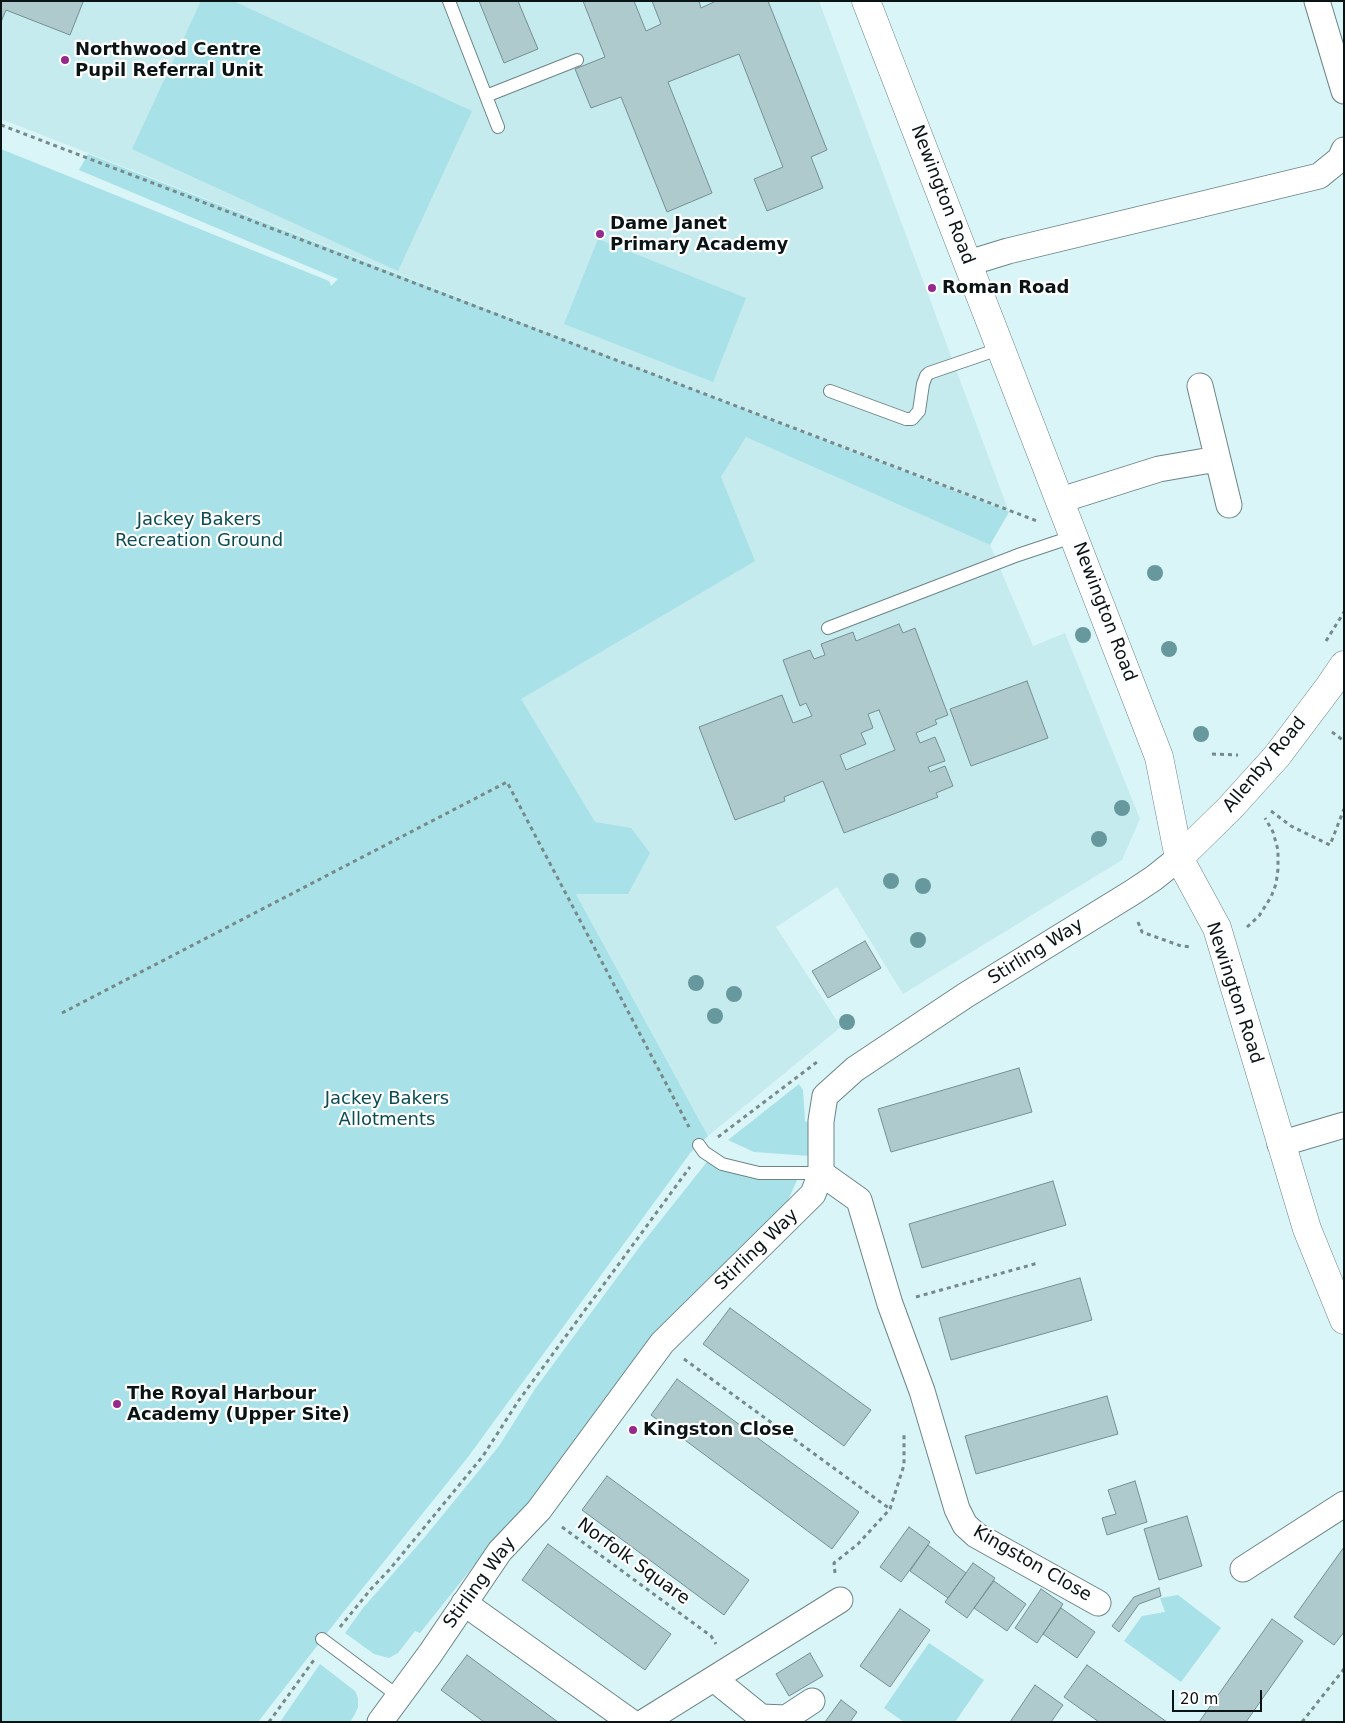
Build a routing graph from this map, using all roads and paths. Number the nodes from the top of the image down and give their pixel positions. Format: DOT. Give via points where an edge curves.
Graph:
graph roads {
  1 [pos="449,1"];
  2 [pos="866,1"];
  3 [pos="1317,1"];
  4 [pos="577,60"];
  5 [pos="1344,91"];
  6 [pos="486,96"];
  7 [pos="1,125"];
  8 [pos="498,127"];
  9 [pos="1344,150"];
  10 [pos="968,263"];
  11 [pos="1002,348"];
  12 [pos="1200,386"];
  13 [pos="830,391"];
  14 [pos="1217,459"];
  15 [pos="1061,500"];
  16 [pos="1229,505"];
  17 [pos="1074,536"];
  18 [pos="828,628"];
  19 [pos="1344,665"];
  20 [pos="1330,730"];
  21 [pos="1344,741"];
  22 [pos="1344,809"];
  23 [pos="1271,811"];
  24 [pos="1265,818"];
  25 [pos="1179,858"];
  26 [pos="1137,921"];
  27 [pos="1244,930"];
  28 [pos="1198,948"];
  29 [pos="62,1013"];
  30 [pos="818,1062"];
  31 [pos="1344,1125"];
  32 [pos="1280,1144"];
  33 [pos="702,1148"];
  34 [pos="821,1173"];
  35 [pos="1038,1263"];
  36 [pos="890,1304"];
  37 [pos="1344,1320"];
  38 [pos="662,1342"];
  39 [pos="904,1430"];
  40 [pos="1344,1504"];
  41 [pos="890,1509"];
  42 [pos="539,1510"];
  43 [pos="1243,1569"];
  44 [pos="840,1600"];
  45 [pos="1098,1603"];
  46 [pos="464,1604"];
  47 [pos="711,1636"];
  48 [pos="325,1641"];
  49 [pos="1344,1669"];
  50 [pos="714,1679"];
  51 [pos="398,1696"];
  52 [pos="812,1701"];
  53 [pos="269,1722"];
  54 [pos="380,1722"];
  55 [pos="631,1722"];
  56 [pos="644,1722"];
  57 [pos="1302,1722"];
  1 -- 6 [label="lane"];
  2 -- 10 [label="main road, Newington Road"];
  3 -- 5 [label="street"];
  4 -- 6 [label="lane"];
  6 -- 8 [label="lane"];
  7 -- 17 [label="path"];
  9 -- 10 [label="street" via="1340,159 1319,176"];
  10 -- 11 [label="main road, Newington Road"];
  11 -- 13 [label="lane" via="929,373 923,384 920,411 912,418 906,419"];
  11 -- 15 [label="main road, Newington Road"];
  12 -- 14 [label="street"];
  14 -- 15 [label="street" via="1159,469"];
  14 -- 16 [label="street"];
  15 -- 17 [label="main road, Newington Road"];
  17 -- 18 [label="lane"];
  17 -- 25 [label="main road, Newington Road" via="1159,757"];
  19 -- 25 [label="main road, Allenby Road" via="1277,756"];
  20 -- 21 [label="path"];
  22 -- 23 [label="path" via="1330,845 1291,826"];
  24 -- 27 [label="path" via="1278,850 1276,884 1259,916"];
  25 -- 32 [label="main road, Newington Road" via="1217,928"];
  25 -- 34 [label="street, Stirling Way" via="1154,878 966,995 855,1070 825,1096 821,1121"];
  26 -- 28 [label="path" via="1142,932 1181,946"];
  29 -- 33 [label="path" via="507,782"];
  30 -- 33 [label="path"];
  31 -- 32 [label="street"];
  32 -- 37 [label="main road, Newington Road" via="1307,1229"];
  33 -- 34 [label="lane" via="722,1164 759,1172"];
  33 -- 48 [label="path" via="519,1400 483,1456 390,1569"];
  34 -- 36 [label="street, Kingston Close" via="859,1200"];
  34 -- 38 [label="street, Stirling Way" via="813,1194"];
  35 -- 36 [label="path"];
  36 -- 45 [label="street, Kingston Close" via="922,1391 964,1525 976,1535"];
  38 -- 41 [label="path"];
  38 -- 42 [label="street, Stirling Way"];
  39 -- 41 [label="path" via="904,1464"];
  40 -- 43 [label="street"];
  41 -- 44 [label="path" via="858,1544 834,1564"];
  42 -- 46 [label="street, Stirling Way" via="500,1551"];
  42 -- 47 [label="path, Norfolk Square"];
  44 -- 50 [label="street"];
  46 -- 51 [label="street, Stirling Way"];
  46 -- 55 [label="street"];
  48 -- 51 [label="lane"];
  48 -- 53 [label="path"];
  49 -- 57 [label="path"];
  50 -- 52 [label="street" via="761,1717 786,1718"];
  50 -- 56 [label="street"];
  51 -- 54 [label="street, Stirling Way"];
}
